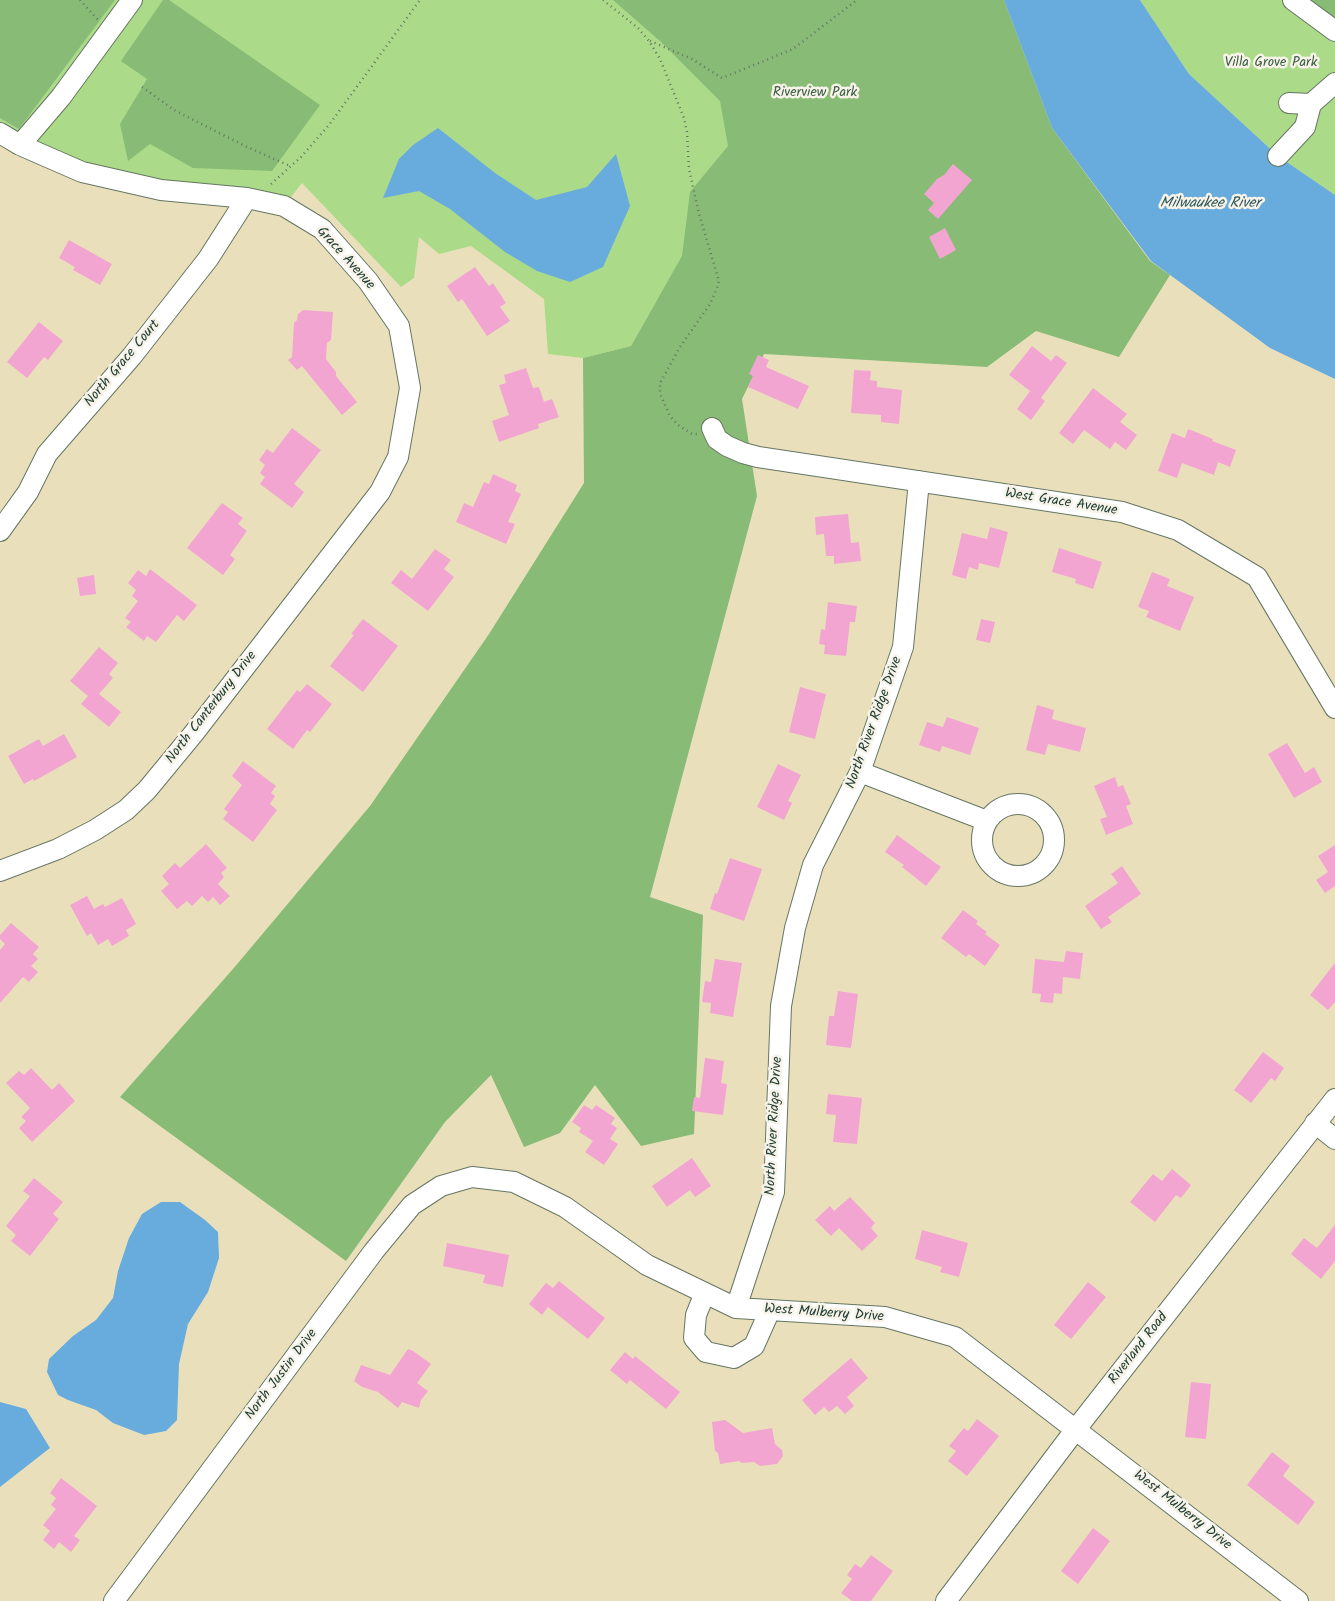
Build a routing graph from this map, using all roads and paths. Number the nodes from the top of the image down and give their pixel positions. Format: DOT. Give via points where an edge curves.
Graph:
graph roads {
  1 [pos="80,0"];
  2 [pos="132,0"];
  3 [pos="420,0"];
  4 [pos="603,0"];
  5 [pos="857,0"];
  6 [pos="1293,0"];
  7 [pos="1335,31"];
  8 [pos="109,32"];
  9 [pos="649,41"];
  10 [pos="1335,83"];
  11 [pos="142,87"];
  12 [pos="1289,103"];
  13 [pos="1311,104"];
  14 [pos="0,133"];
  15 [pos="20,145"];
  16 [pos="1278,156"];
  17 [pos="291,166"];
  18 [pos="255,199"];
  19 [pos="712,428"];
  20 [pos="919,481"];
  21 [pos="380,492"];
  22 [pos="0,531"];
  23 [pos="1335,708"];
  24 [pos="860,772"];
  25 [pos="987,820"];
  26 [pos="0,871"];
  27 [pos="1335,1099"];
  28 [pos="1315,1123"];
  29 [pos="1335,1139"];
  30 [pos="472,1177"];
  31 [pos="705,1293"];
  32 [pos="736,1308"];
  33 [pos="770,1310"];
  34 [pos="1076,1429"];
  35 [pos="114,1601"];
  36 [pos="946,1601"];
  37 [pos="1298,1601"];
  1 -- 8 [label="path"];
  2 -- 8 [label="street"];
  3 -- 17 [label="path" via="329,125"];
  4 -- 9 [label="path"];
  5 -- 9 [label="path" via="793,49 722,78"];
  6 -- 7 [label="street"];
  8 -- 15 [label="street" via="61,97"];
  9 -- 19 [label="path" via="660,59 684,118 698,214 719,281 710,304 660,382 660,394 678,425 692,434"];
  10 -- 13 [label="street"];
  11 -- 17 [label="path" via="174,110"];
  12 -- 13 [label="street"];
  13 -- 16 [label="street" via="1305,127"];
  14 -- 15 [label="street, Grace Avenue"];
  15 -- 18 [label="street, Grace Avenue" via="82,172 161,190"];
  17 -- 18 [label="path"];
  18 -- 21 [label="street, Grace Avenue" via="284,206 322,229 368,282 398,326 410,388 398,457"];
  18 -- 22 [label="street, North Grace Court" via="132,356 47,454 28,492"];
  19 -- 20 [label="street, West Grace Avenue" via="724,444 752,456"];
  20 -- 23 [label="street, West Grace Avenue" via="1122,512 1178,530 1257,577"];
  20 -- 24 [label="street, North River Ridge Drive" via="903,647"];
  21 -- 26 [label="street, North Canterbury Drive" via="194,733 137,800 95,830 58,849"];
  24 -- 25 [label="street"];
  24 -- 32 [label="street, North River Ridge Drive" via="814,865 795,928 782,1006 774,1192"];
  27 -- 28 [label="street, Riverland Road"];
  28 -- 29 [label="street"];
  28 -- 34 [label="street, Riverland Road"];
  30 -- 31 [label="street, West Mulberry Drive" via="514,1182 540,1194 565,1207 647,1265"];
  30 -- 35 [label="street, North Justin Drive" via="441,1186 412,1205 374,1251"];
  31 -- 32 [label="street, West Mulberry Drive"];
  31 -- 33 [label="street" via="696,1315 694,1338 706,1352 734,1358 754,1346"];
  32 -- 33 [label="street, West Mulberry Drive"];
  33 -- 34 [label="street, West Mulberry Drive" via="885,1317 956,1337"];
  34 -- 36 [label="street, Riverland Road"];
  34 -- 37 [label="street, West Mulberry Drive"];
}
